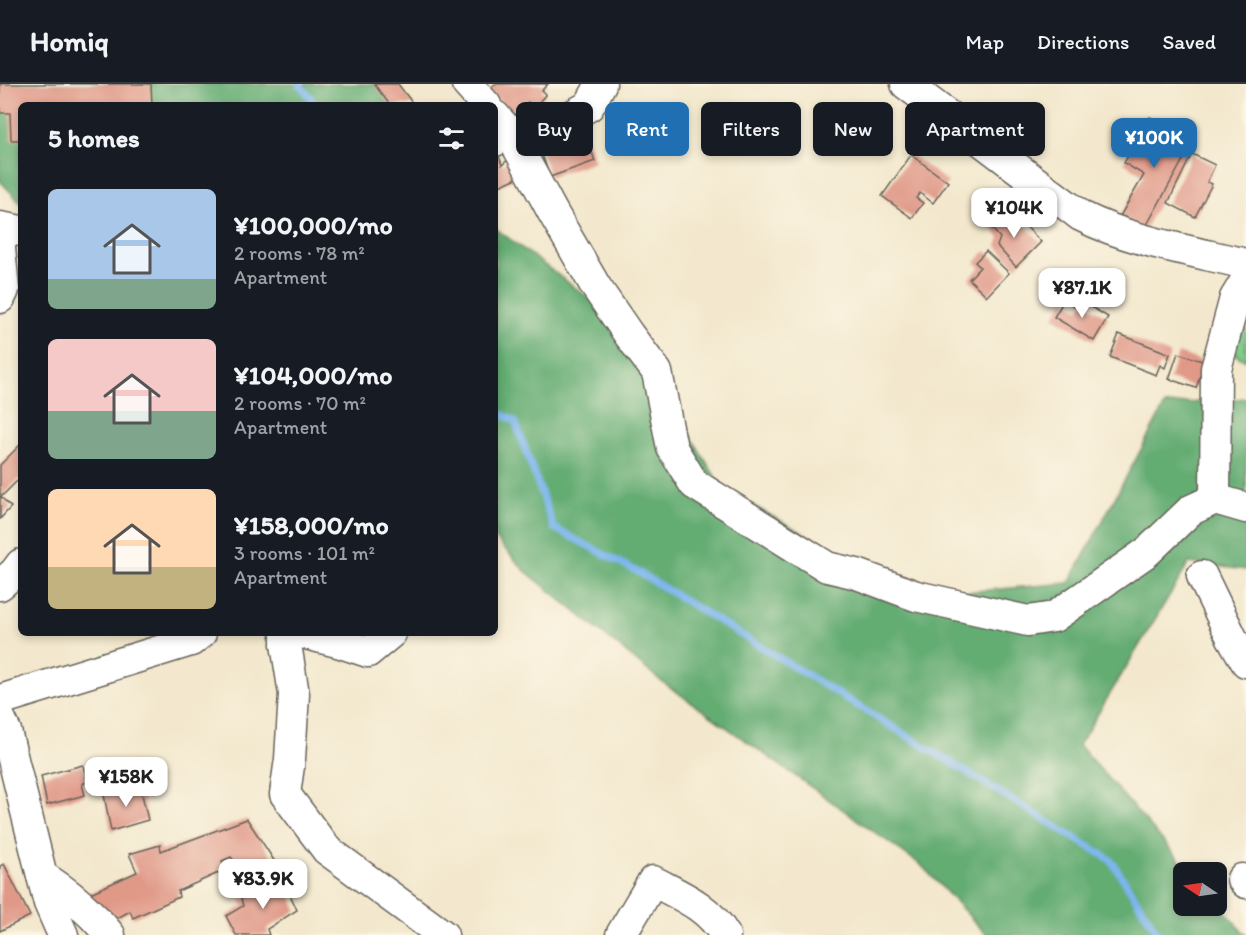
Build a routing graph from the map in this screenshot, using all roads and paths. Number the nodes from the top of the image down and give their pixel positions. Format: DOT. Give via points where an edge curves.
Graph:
graph roads {
  1 [pos="467,84"];
  2 [pos="601,84"];
  3 [pos="906,84"];
  4 [pos="483,102"];
  5 [pos="500,130"];
  6 [pos="0,227"];
  7 [pos="18,230"];
  8 [pos="0,247"];
  9 [pos="1246,264"];
  10 [pos="1246,280"];
  11 [pos="0,298"];
  12 [pos="1215,499"];
  13 [pos="1246,508"];
  14 [pos="18,568"];
  15 [pos="1202,576"];
  16 [pos="0,585"];
  17 [pos="197,636"];
  18 [pos="286,636"];
  19 [pos="314,636"];
  20 [pos="387,636"];
  21 [pos="1246,662"];
  22 [pos="0,700"];
  23 [pos="0,718"];
  24 [pos="42,876"];
  25 [pos="63,935"];
  26 [pos="110,935"];
  27 [pos="443,935"];
  28 [pos="621,935"];
  29 [pos="725,935"];
  1 -- 4 [label="street"];
  2 -- 5 [label="street" via="590,106 561,122"];
  3 -- 9 [label="street" via="1088,219 1132,236"];
  5 -- 12 [label="street" via="544,194 596,287 657,372 672,448 694,484 827,567 916,596 1028,621 1054,617 1148,552 1191,510"];
  6 -- 7 [label="street"];
  8 -- 11 [label="street" via="4,290"];
  10 -- 12 [label="street" via="1235,298 1216,369"];
  12 -- 13 [label="street"];
  14 -- 16 [label="street"];
  15 -- 21 [label="street"];
  17 -- 22 [label="street"];
  18 -- 27 [label="street" via="294,694 285,794 327,850"];
  19 -- 20 [label="street" via="368,652"];
  23 -- 24 [label="street"];
  24 -- 25 [label="street"];
  24 -- 26 [label="street" via="66,891"];
  28 -- 29 [label="street" via="653,881 699,905"];
}
